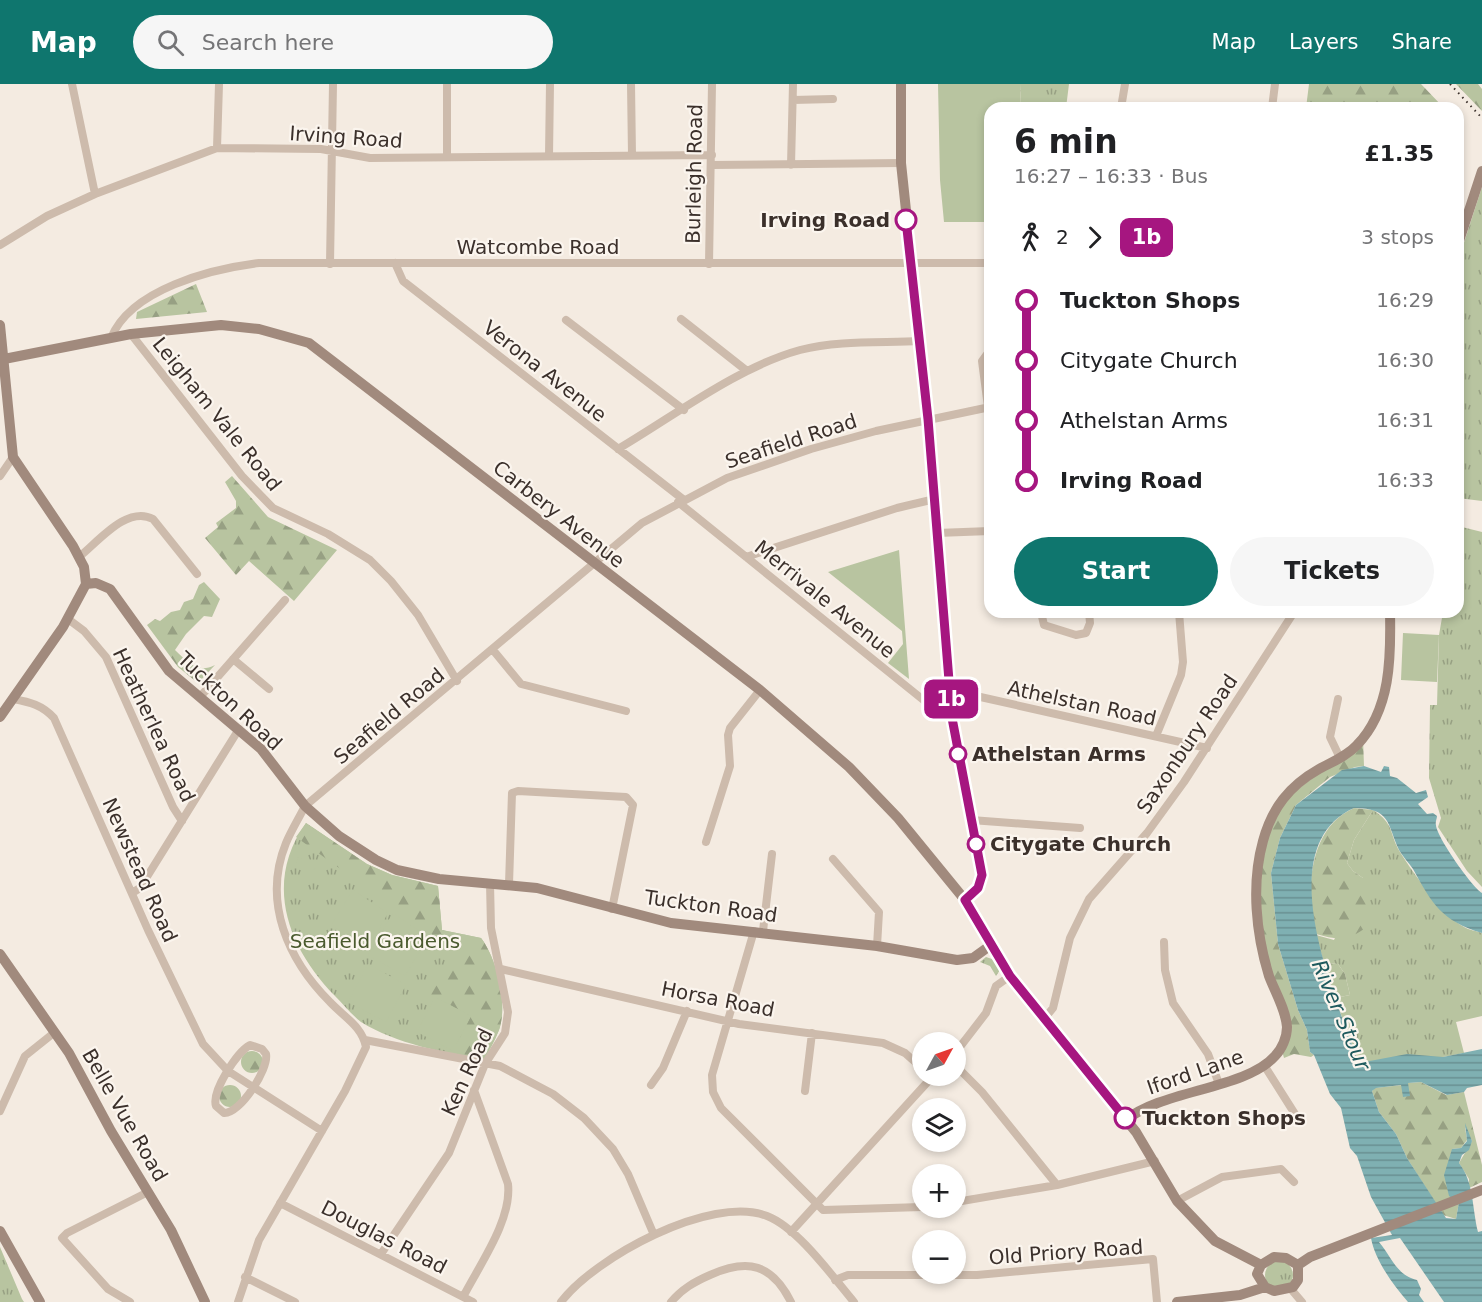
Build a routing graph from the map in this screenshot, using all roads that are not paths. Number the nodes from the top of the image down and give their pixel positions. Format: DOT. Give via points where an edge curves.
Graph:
graph roads {
  1 [pos="72,84"];
  2 [pos="219,84"];
  3 [pos="333,84"];
  4 [pos="447,84"];
  5 [pos="550,84"];
  6 [pos="631,84"];
  7 [pos="712,84"];
  8 [pos="793,84"];
  9 [pos="900,84"];
  10 [pos="1125,84"];
  11 [pos="1275,84"];
  12 [pos="833,99"];
  13 [pos="793,100"];
  14 [pos="1122,102"];
  15 [pos="1273,102"];
  16 [pos="217,148"];
  17 [pos="331,150"];
  18 [pos="712,154"];
  19 [pos="632,155"];
  20 [pos="549,156"];
  21 [pos="447,157"];
  22 [pos="901,163"];
  23 [pos="712,165"];
  24 [pos="791,165"];
  25 [pos="1482,171"];
  26 [pos="95,194"];
  27 [pos="1464,226"];
  28 [pos="0,246"];
  29 [pos="911,262"];
  30 [pos="984,262"];
  31 [pos="395,263"];
  32 [pos="330,264"];
  33 [pos="709,264"];
  34 [pos="681,319"];
  35 [pos="566,320"];
  36 [pos="0,325"];
  37 [pos="131,334"];
  38 [pos="111,338"];
  39 [pos="920,341"];
  40 [pos="984,358"];
  41 [pos="4,360"];
  42 [pos="747,371"];
  43 [pos="984,374"];
  44 [pos="984,408"];
  45 [pos="684,410"];
  46 [pos="928,419"];
  47 [pos="618,449"];
  48 [pos="13,457"];
  49 [pos="0,476"];
  50 [pos="935,499"];
  51 [pos="681,501"];
  52 [pos="984,531"];
  53 [pos="937,533"];
  54 [pos="80,557"];
  55 [pos="747,557"];
  56 [pos="592,563"];
  57 [pos="197,574"];
  58 [pos="86,584"];
  59 [pos="285,600"];
  60 [pos="1042,618"];
  61 [pos="1090,618"];
  62 [pos="1179,618"];
  63 [pos="1290,618"];
  64 [pos="1390,618"];
  65 [pos="68,619"];
  66 [pos="493,650"];
  67 [pos="233,659"];
  68 [pos="457,681"];
  69 [pos="269,689"];
  70 [pos="760,690"];
  71 [pos="951,695"];
  72 [pos="200,697"];
  73 [pos="1338,699"];
  74 [pos="7,702"];
  75 [pos="626,711"];
  76 [pos="0,717"];
  77 [pos="952,718"];
  78 [pos="239,729"];
  79 [pos="1156,736"];
  80 [pos="1207,748"];
  81 [pos="1340,758"];
  82 [pos="305,806"];
  83 [pos="971,820"];
  84 [pos="182,821"];
  85 [pos="1080,828"];
  86 [pos="706,842"];
  87 [pos="772,854"];
  88 [pos="833,859"];
  89 [pos="490,883"];
  90 [pos="509,884"];
  91 [pos="132,893"];
  92 [pos="965,900"];
  93 [pos="612,909"];
  94 [pos="758,931"];
  95 [pos="1164,942"];
  96 [pos="991,945"];
  97 [pos="877,946"];
  98 [pos="0,954"];
  99 [pos="501,969"];
  100 [pos="1010,976"];
  101 [pos="687,1011"];
  102 [pos="1044,1019"];
  103 [pos="728,1022"];
  104 [pos="55,1032"];
  105 [pos="812,1033"];
  106 [pos="966,1039"];
  107 [pos="365,1040"];
  108 [pos="912,1059"];
  109 [pos="485,1064"];
  110 [pos="1264,1065"];
  111 [pos="228,1071"];
  112 [pos="966,1076"];
  113 [pos="1219,1084"];
  114 [pos="651,1085"];
  115 [pos="923,1086"];
  116 [pos="253,1087"];
  117 [pos="474,1090"];
  118 [pos="806,1091"];
  119 [pos="0,1111"];
  120 [pos="1126,1120"];
  121 [pos="1300,1122"];
  122 [pos="322,1131"];
  123 [pos="1155,1161"];
  124 [pos="1294,1182"];
  125 [pos="1057,1185"];
  126 [pos="1482,1190"];
  127 [pos="148,1192"];
  128 [pos="966,1200"];
  129 [pos="1177,1201"];
  130 [pos="280,1203"];
  131 [pos="815,1203"];
  132 [pos="912,1207"];
  133 [pos="0,1231"];
  134 [pos="791,1232"];
  135 [pos="654,1235"];
  136 [pos="381,1254"];
  137 [pos="1261,1265"];
  138 [pos="1298,1265"];
  139 [pos="245,1277"];
  140 [pos="835,1280"];
  141 [pos="1265,1287"];
  142 [pos="1290,1288"];
  143 [pos="463,1297"];
  144 [pos="40,1302"];
  145 [pos="130,1302"];
  146 [pos="205,1302"];
  147 [pos="238,1302"];
  148 [pos="295,1302"];
  149 [pos="473,1302"];
  150 [pos="561,1302"];
  151 [pos="671,1302"];
  152 [pos="791,1302"];
  153 [pos="854,1302"];
  154 [pos="1157,1302"];
  155 [pos="1177,1302"];
  156 [pos="1302,1302"];
  1 -- 26 [label="street"];
  2 -- 16 [label="street"];
  3 -- 17 [label="street"];
  4 -- 21 [label="street"];
  5 -- 20 [label="street"];
  6 -- 19 [label="street"];
  7 -- 18 [label="street, Burleigh Road"];
  8 -- 13 [label="street"];
  9 -- 22 [label="street"];
  10 -- 14 [label="street"];
  11 -- 15 [label="street"];
  12 -- 13 [label="street"];
  13 -- 24 [label="street"];
  16 -- 17 [label="street, Irving Road"];
  16 -- 26 [label="street, Irving Road"];
  17 -- 21 [label="street, Irving Road" via="370,158"];
  17 -- 32 [label="street"];
  18 -- 19 [label="street, Irving Road"];
  18 -- 23 [label="street, Burleigh Road"];
  19 -- 20 [label="street, Irving Road"];
  20 -- 21 [label="street, Irving Road"];
  22 -- 24 [label="street"];
  22 -- 29 [label="street"];
  23 -- 24 [label="street"];
  23 -- 33 [label="street, Burleigh Road"];
  25 -- 27 [label="street"];
  26 -- 28 [label="street, Irving Road" via="46,216"];
  29 -- 30 [label="street, Watcombe Road"];
  29 -- 33 [label="street, Watcombe Road"];
  29 -- 39 [label="street"];
  31 -- 32 [label="street, Watcombe Road"];
  31 -- 33 [label="street, Watcombe Road"];
  31 -- 47 [label="street, Verona Avenue" via="403,281"];
  32 -- 38 [label="street, Watcombe Road" via="259,263 206,274 136,306 118,322"];
  34 -- 42 [label="street"];
  35 -- 45 [label="street"];
  36 -- 41 [label="street"];
  37 -- 38 [label="street, Carbery Avenue"];
  37 -- 56 [label="street, Carbery Avenue" via="221,325 259,329 309,343"];
  37 -- 68 [label="street, Leigham Vale Road" via="242,476 273,508 328,534 370,560 418,615"];
  38 -- 41 [label="street, Carbery Avenue"];
  39 -- 42 [label="street" via="802,350"];
  39 -- 46 [label="street"];
  40 -- 43 [label="street"];
  41 -- 48 [label="street"];
  42 -- 45 [label="street"];
  44 -- 46 [label="street, Seafield Road"];
  45 -- 47 [label="street"];
  46 -- 50 [label="street"];
  46 -- 51 [label="street, Seafield Road" via="811,449 727,478"];
  47 -- 51 [label="street, Verona Avenue"];
  48 -- 49 [label="street"];
  48 -- 54 [label="street"];
  50 -- 53 [label="street"];
  50 -- 55 [label="street"];
  51 -- 55 [label="street, Merrivale Avenue"];
  51 -- 56 [label="street, Seafield Road" via="642,523"];
  52 -- 53 [label="street"];
  53 -- 71 [label="street"];
  54 -- 57 [label="street" via="126,519 145,514"];
  54 -- 58 [label="street"];
  55 -- 77 [label="street, Merrivale Avenue" via="942,715"];
  56 -- 66 [label="street, Seafield Road"];
  56 -- 70 [label="street, Carbery Avenue"];
  58 -- 65 [label="street"];
  58 -- 72 [label="street, Tuckton Road" via="96,583 110,589 169,671"];
  59 -- 67 [label="street"];
  60 -- 61 [label="street" via="1044,625 1076,635 1086,633"];
  62 -- 79 [label="street" via="1181,675"];
  63 -- 80 [label="street, Saxonbury Road"];
  64 -- 81 [label="street, Iford Lane" via="1389,665 1378,714 1364,738"];
  65 -- 74 [label="street"];
  65 -- 84 [label="street, Heatherlea Road" via="84,631 105,657"];
  66 -- 68 [label="street, Seafield Road"];
  66 -- 75 [label="street" via="521,684"];
  67 -- 69 [label="street"];
  67 -- 72 [label="street"];
  68 -- 82 [label="street, Seafield Road"];
  70 -- 86 [label="street" via="730,728 730,766"];
  70 -- 92 [label="street, Carbery Avenue" via="873,792"];
  71 -- 77 [label="street"];
  71 -- 79 [label="street, Athelstan Road" via="967,694"];
  72 -- 78 [label="street, Tuckton Road"];
  73 -- 81 [label="street" via="1330,737"];
  74 -- 76 [label="street"];
  74 -- 91 [label="street, Newstead Road" via="33,703 54,718"];
  77 -- 83 [label="street"];
  78 -- 82 [label="street, Tuckton Road" via="261,749"];
  78 -- 84 [label="street"];
  79 -- 80 [label="street, Athelstan Road"];
  80 -- 102 [label="street, Saxonbury Road" via="1148,831 1089,899 1070,938 1053,1008"];
  81 -- 110 [label="street, Iford Lane" via="1306,777 1286,795 1269,821 1262,843 1256,892 1259,929 1287,1028 1281,1047"];
  82 -- 89 [label="street, Tuckton Road" via="339,836 397,870 420,877"];
  82 -- 107 [label="street, Seafield Road" via="286,844 276,906 293,956 305,975 362,1032"];
  83 -- 85 [label="street"];
  83 -- 92 [label="street" via="982,875 978,888"];
  84 -- 91 [label="street" via="141,888"];
  87 -- 94 [label="street"];
  88 -- 97 [label="street" via="879,912"];
  89 -- 90 [label="street, Tuckton Road"];
  89 -- 99 [label="street, Ken Road" via="490,928"];
  90 -- 93 [label="street, Tuckton Road"];
  90 -- 93 [label="street" via="512,793 626,798 633,805"];
  91 -- 111 [label="street, Newstead Road" via="203,1044"];
  92 -- 96 [label="street, Carbery Avenue"];
  93 -- 94 [label="street, Tuckton Road" via="671,923"];
  94 -- 97 [label="street, Tuckton Road"];
  94 -- 103 [label="street"];
  95 -- 113 [label="street" via="1164,970 1173,1004 1208,1054"];
  96 -- 97 [label="street, Tuckton Road" via="965,960"];
  96 -- 100 [label="street"];
  98 -- 104 [label="street, Belle Vue Road"];
  99 -- 101 [label="street, Horsa Road"];
  99 -- 109 [label="street, Ken Road" via="508,1012 505,1034"];
  100 -- 102 [label="street"];
  100 -- 106 [label="street" via="996,986 986,1013"];
  101 -- 103 [label="street, Horsa Road"];
  101 -- 114 [label="street" via="663,1068"];
  102 -- 120 [label="street"];
  103 -- 105 [label="street, Horsa Road"];
  103 -- 131 [label="street" via="711,1076 716,1099"];
  104 -- 119 [label="street" via="25,1056"];
  104 -- 127 [label="street, Belle Vue Road"];
  105 -- 108 [label="street, Horsa Road" via="883,1042"];
  105 -- 118 [label="street"];
  107 -- 109 [label="street"];
  107 -- 122 [label="street" via="365,1055"];
  109 -- 117 [label="street, Ken Road"];
  109 -- 135 [label="street" via="511,1070 535,1083 584,1118 622,1162"];
  110 -- 113 [label="street, Iford Lane"];
  110 -- 121 [label="street"];
  111 -- 116 [label="street, Newstead Road"];
  111 -- 116 [label="street" via="214,1096 219,1110 233,1112"];
  111 -- 116 [label="street" via="245,1048 261,1048 268,1061"];
  112 -- 125 [label="street"];
  113 -- 120 [label="street, Iford Lane" via="1142,1109"];
  115 -- 131 [label="street"];
  116 -- 122 [label="street, Newstead Road"];
  117 -- 136 [label="street, Ken Road" via="443,1163"];
  117 -- 143 [label="street" via="510,1197 506,1213"];
  120 -- 123 [label="street"];
  122 -- 130 [label="street"];
  123 -- 125 [label="street"];
  123 -- 129 [label="street"];
  124 -- 129 [label="street" via="1281,1168 1222,1177"];
  125 -- 128 [label="street"];
  126 -- 138 [label="street"];
  127 -- 145 [label="street" via="62,1238 108,1289"];
  127 -- 146 [label="street, Belle Vue Road"];
  129 -- 137 [label="street" via="1215,1241"];
  130 -- 136 [label="street, Douglas Road"];
  130 -- 139 [label="street" via="259,1240"];
  131 -- 132 [label="street" via="823,1210"];
  131 -- 134 [label="street"];
  133 -- 144 [label="street"];
  134 -- 135 [label="street" via="766,1216 738,1211 695,1218"];
  134 -- 140 [label="street"];
  135 -- 150 [label="street" via="581,1281"];
  136 -- 143 [label="street, Douglas Road"];
  137 -- 138 [label="street" via="1274,1257"];
  137 -- 141 [label="street" via="1257,1274"];
  138 -- 142 [label="street" via="1298,1280"];
  139 -- 147 [label="street"];
  139 -- 148 [label="street"];
  140 -- 153 [label="street"];
  140 -- 154 [label="street, Old Priory Road" via="848,1275 977,1275 1153,1259"];
  141 -- 142 [label="street" via="1274,1291"];
  141 -- 155 [label="street" via="1240,1295"];
  142 -- 156 [label="street"];
  143 -- 149 [label="street, Douglas Road"];
  151 -- 152 [label="street" via="688,1286 707,1276 749,1265 775,1276"];
}
